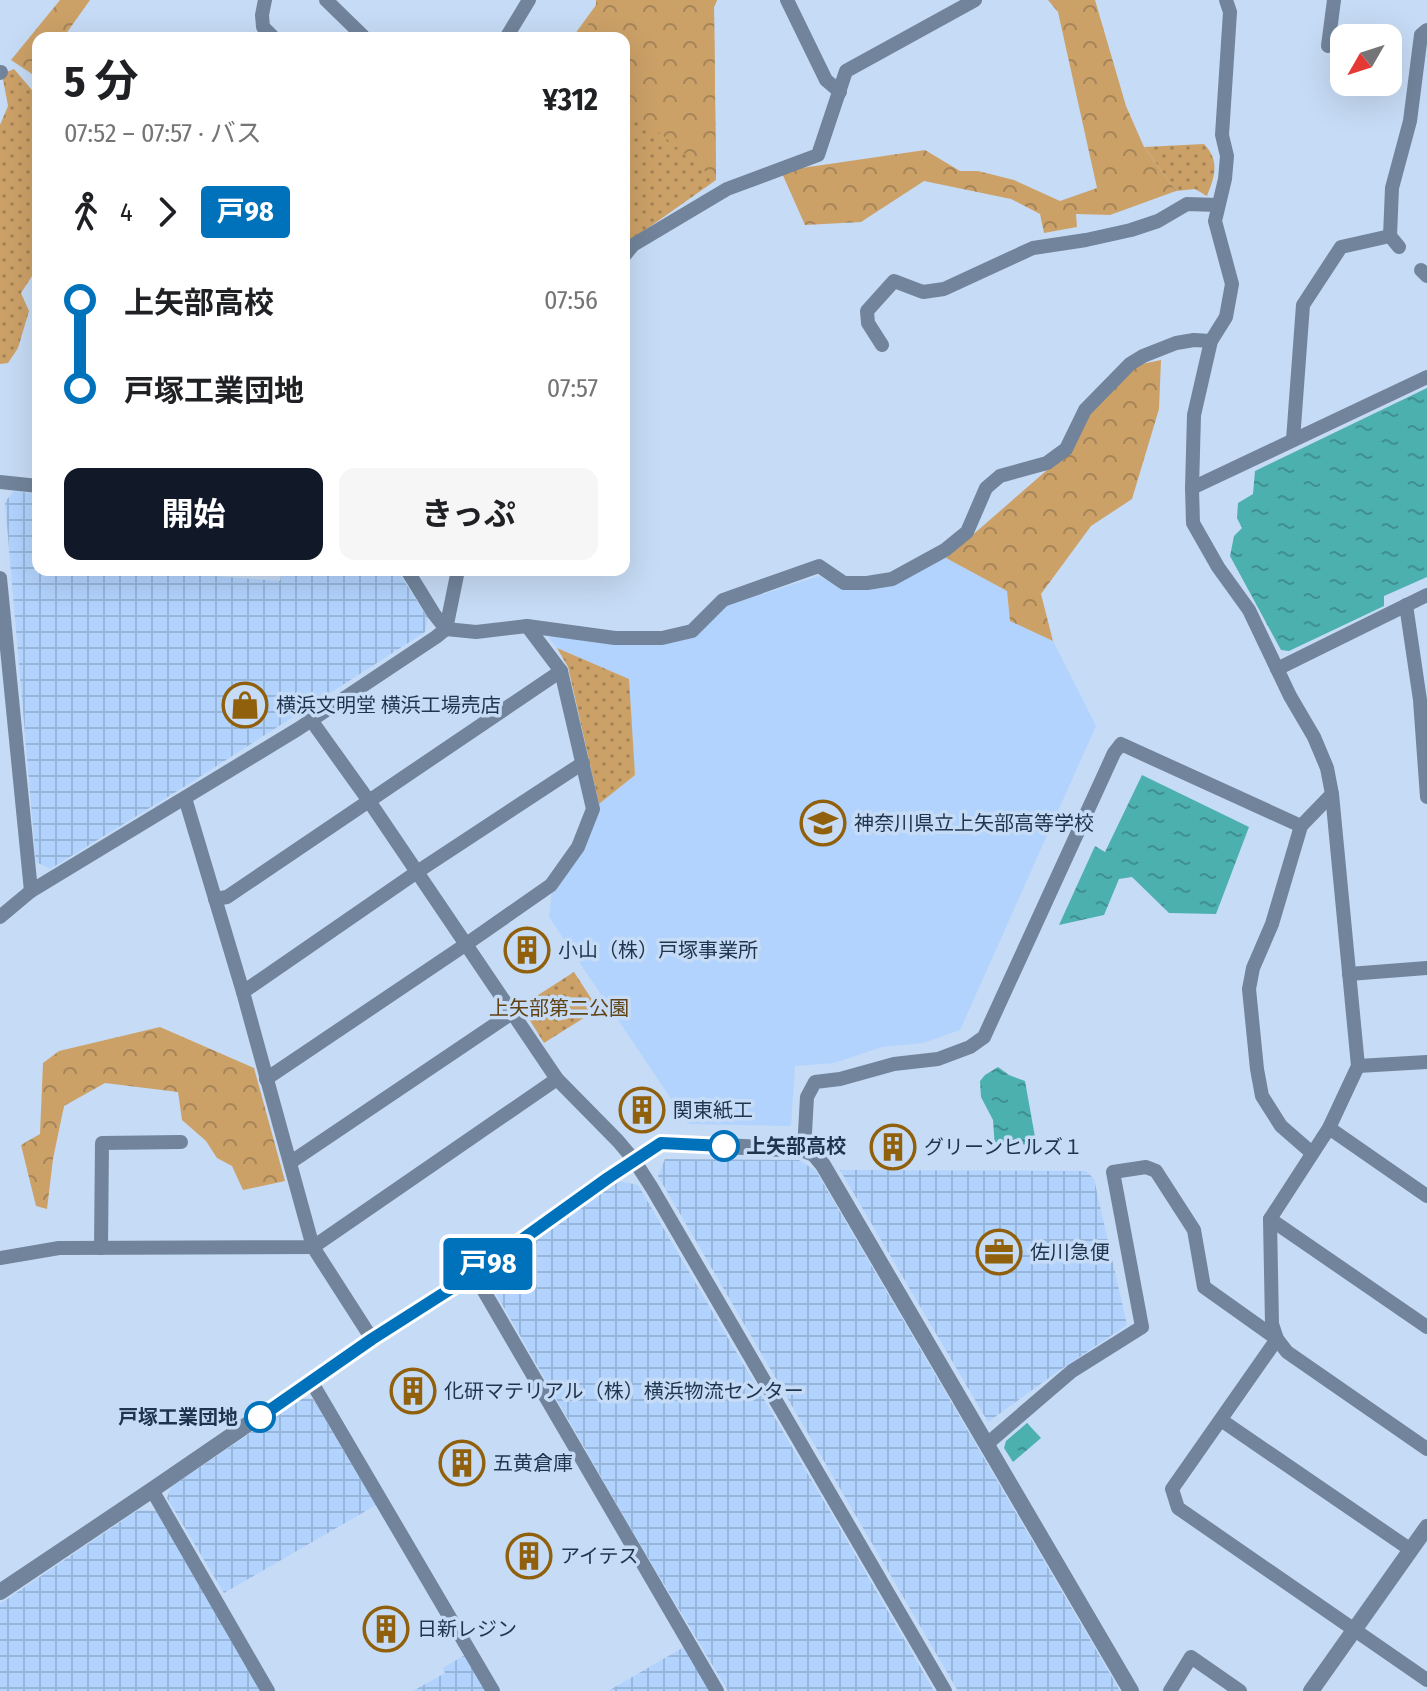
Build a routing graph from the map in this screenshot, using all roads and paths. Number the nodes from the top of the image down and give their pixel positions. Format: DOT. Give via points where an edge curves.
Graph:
graph roads {
  1 [pos="265,0"];
  2 [pos="326,0"];
  3 [pos="529,0"];
  4 [pos="787,0"];
  5 [pos="975,0"];
  6 [pos="1226,0"];
  7 [pos="1334,0"];
  8 [pos="1427,30"];
  9 [pos="268,32"];
  10 [pos="359,32"];
  11 [pos="510,32"];
  12 [pos="1328,46"];
  13 [pos="840,92"];
  14 [pos="1218,205"];
  15 [pos="630,249"];
  16 [pos="1211,341"];
  17 [pos="882,345"];
  18 [pos="1427,377"];
  19 [pos="1293,440"];
  20 [pos="0,482"];
  21 [pos="32,485"];
  22 [pos="1192,488"];
  23 [pos="411,576"];
  24 [pos="457,576"];
  25 [pos="0,578"];
  26 [pos="1427,595"];
  27 [pos="1406,605"];
  28 [pos="527,626"];
  29 [pos="446,629"];
  30 [pos="3,648"];
  31 [pos="1277,669"];
  32 [pos="561,671"];
  33 [pos="1423,698"];
  34 [pos="311,720"];
  35 [pos="583,763"];
  36 [pos="1332,794"];
  37 [pos="1427,797"];
  38 [pos="185,798"];
  39 [pos="369,801"];
  40 [pos="1301,826"];
  41 [pos="417,872"];
  42 [pos="31,891"];
  43 [pos="215,899"];
  44 [pos="3,909"];
  45 [pos="465,945"];
  46 [pos="1427,968"];
  47 [pos="1349,974"];
  48 [pos="243,992"];
  49 [pos="512,1013"];
  50 [pos="1427,1062"];
  51 [pos="1358,1066"];
  52 [pos="266,1079"];
  53 [pos="557,1079"];
  54 [pos="1329,1128"];
  55 [pos="181,1142"];
  56 [pos="804,1150"];
  57 [pos="1312,1153"];
  58 [pos="634,1160"];
  59 [pos="291,1162"];
  60 [pos="1426,1192"];
  61 [pos="1270,1219"];
  62 [pos="313,1247"];
  63 [pos="101,1248"];
  64 [pos="0,1258"];
  65 [pos="474,1274"];
  66 [pos="1427,1327"];
  67 [pos="372,1339"];
  68 [pos="1277,1339"];
  69 [pos="311,1381"];
  70 [pos="1221,1420"];
  71 [pos="987,1444"];
  72 [pos="1427,1449"];
  73 [pos="152,1490"];
  74 [pos="1427,1527"];
  75 [pos="1411,1550"];
  76 [pos="0,1592"];
  77 [pos="1355,1631"];
  78 [pos="1427,1680"];
  79 [pos="268,1691"];
  80 [pos="493,1691"];
  81 [pos="717,1691"];
  82 [pos="945,1691"];
  83 [pos="1131,1691"];
  84 [pos="1170,1691"];
  85 [pos="1240,1691"];
  86 [pos="1311,1691"];
  1 -- 9 [label="street" via="263,27"];
  2 -- 10 [label="street"];
  3 -- 11 [label="street"];
  4 -- 13 [label="street" via="826,80"];
  5 -- 13 [label="street" via="846,71"];
  6 -- 14 [label="street" via="1230,12 1222,135 1227,157"];
  7 -- 12 [label="street"];
  8 -- 19 [label="street" via="1421,35 1410,121 1392,188 1394,242 1341,247 1303,305"];
  13 -- 15 [label="street" via="818,155 727,189"];
  14 -- 16 [label="street" via="1215,221 1232,284 1226,317"];
  14 -- 17 [label="street" via="1187,204 1131,230 1033,248 944,289 923,292 894,281 867,311"];
  16 -- 22 [label="street" via="1194,415"];
  16 -- 28 [label="street" via="1176,343 1130,364 1085,410 1066,449 1047,463 1000,476 986,488 967,532 892,579 844,583 819,566 723,600 692,631 662,638 615,638"];
  18 -- 19 [label="street"];
  19 -- 22 [label="street"];
  20 -- 21 [label="street"];
  22 -- 31 [label="street" via="1193,523 1249,610"];
  23 -- 29 [label="street"];
  24 -- 29 [label="street"];
  25 -- 30 [label="street"];
  26 -- 27 [label="street"];
  27 -- 31 [label="street"];
  27 -- 33 [label="street"];
  28 -- 29 [label="street" via="476,632"];
  28 -- 32 [label="street"];
  29 -- 34 [label="street"];
  30 -- 42 [label="street"];
  31 -- 36 [label="street" via="1314,737"];
  32 -- 35 [label="street"];
  32 -- 39 [label="street"];
  33 -- 37 [label="street"];
  34 -- 38 [label="street"];
  34 -- 39 [label="street"];
  35 -- 41 [label="street"];
  35 -- 45 [label="street" via="593,809 578,847 551,885"];
  36 -- 40 [label="street"];
  36 -- 47 [label="street"];
  38 -- 42 [label="street"];
  38 -- 43 [label="street"];
  39 -- 41 [label="street"];
  39 -- 43 [label="street" via="227,897"];
  40 -- 56 [label="street" via="1121,744 984,1037 938,1059 815,1082 807,1097"];
  40 -- 57 [label="street" via="1249,989 1262,1096 1281,1126"];
  41 -- 45 [label="street"];
  41 -- 48 [label="street"];
  42 -- 44 [label="street"];
  43 -- 48 [label="street"];
  45 -- 49 [label="street"];
  45 -- 52 [label="street"];
  46 -- 47 [label="street"];
  47 -- 51 [label="street"];
  48 -- 52 [label="street"];
  49 -- 53 [label="street"];
  49 -- 59 [label="street"];
  50 -- 51 [label="street"];
  51 -- 54 [label="street"];
  52 -- 59 [label="street"];
  53 -- 58 [label="street"];
  53 -- 62 [label="street"];
  54 -- 57 [label="street"];
  54 -- 60 [label="street"];
  55 -- 63 [label="street" via="102,1143"];
  56 -- 58 [label="street" via="661,1143"];
  56 -- 71 [label="street" via="823,1165"];
  57 -- 61 [label="street"];
  58 -- 65 [label="street"];
  58 -- 82 [label="street"];
  59 -- 62 [label="street"];
  61 -- 66 [label="street"];
  61 -- 68 [label="street" via="1272,1324"];
  62 -- 63 [label="street"];
  62 -- 67 [label="street"];
  63 -- 64 [label="street" via="59,1248"];
  65 -- 67 [label="street"];
  65 -- 81 [label="street"];
  67 -- 69 [label="street"];
  68 -- 70 [label="street"];
  68 -- 71 [label="street" via="1204,1287 1194,1230 1156,1171 1146,1167 1113,1172 1142,1327 1072,1371"];
  68 -- 72 [label="street" via="1287,1352"];
  69 -- 73 [label="street"];
  69 -- 80 [label="street"];
  70 -- 75 [label="street"];
  70 -- 77 [label="street" via="1172,1489 1178,1508"];
  71 -- 83 [label="street"];
  73 -- 76 [label="street"];
  73 -- 79 [label="street"];
  74 -- 75 [label="street"];
  75 -- 77 [label="street"];
  77 -- 78 [label="street"];
  77 -- 86 [label="street"];
  84 -- 85 [label="street" via="1191,1657"];
}
